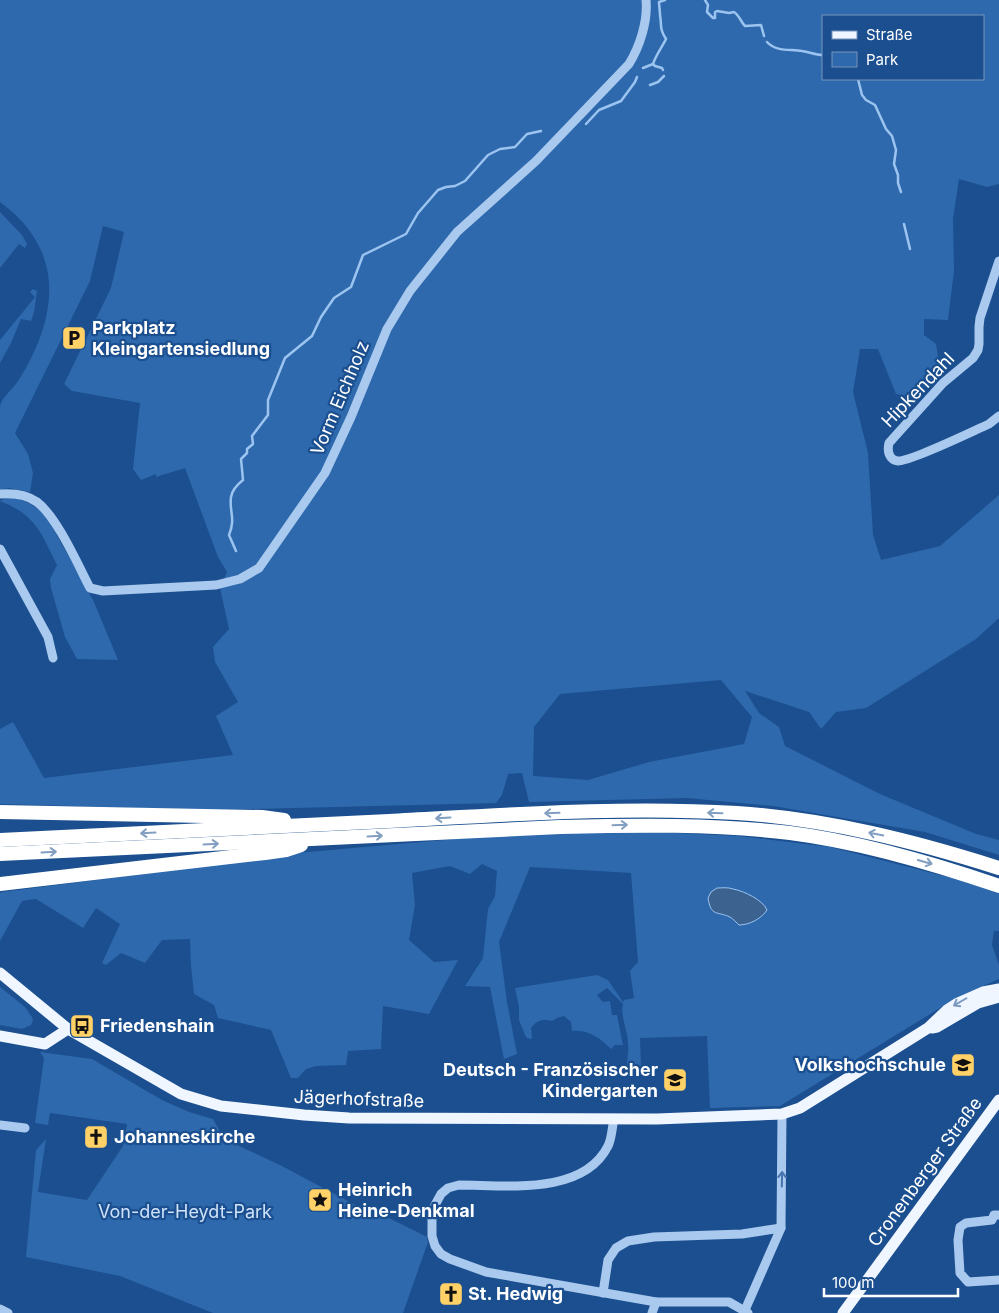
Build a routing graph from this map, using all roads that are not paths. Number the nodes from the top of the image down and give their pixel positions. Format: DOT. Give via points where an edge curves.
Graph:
graph roads {
  1 [pos="646,3"];
  2 [pos="999,261"];
  3 [pos="999,416"];
  4 [pos="0,494"];
  5 [pos="0,549"];
  6 [pos="53,658"];
  7 [pos="0,812"];
  8 [pos="319,824"];
  9 [pos="326,838"];
  10 [pos="0,840"];
  11 [pos="0,854"];
  12 [pos="999,868"];
  13 [pos="1,884"];
  14 [pos="999,886"];
  15 [pos="0,973"];
  16 [pos="999,988"];
  17 [pos="999,997"];
  18 [pos="928,1028"];
  19 [pos="68,1029"];
  20 [pos="0,1036"];
  21 [pos="999,1100"];
  22 [pos="782,1114"];
  23 [pos="614,1119"];
  24 [pos="0,1125"];
  25 [pos="25,1128"];
  26 [pos="999,1215"];
  27 [pos="781,1228"];
  28 [pos="999,1280"];
  29 [pos="603,1293"];
  30 [pos="656,1302"];
  31 [pos="0,1310"];
  32 [pos="747,1312"];
  33 [pos="8,1313"];
  34 [pos="652,1313"];
  35 [pos="843,1313"];
  1 -- 4 [label="street, Vorm Eichholz" via="640,40 629,64 536,161 457,232 410,291 387,329 325,473 259,568 240,579 216,585 103,591 90,588 44,509 26,496"];
  2 -- 3 [label="street, Hipkendahl" via="980,318 976,354 943,383 889,443 889,456 900,461 914,457 989,424"];
  5 -- 6 [label="street" via="48,637"];
  7 -- 8 [label="highway" via="262,816"];
  8 -- 10 [label="highway, one-way"];
  12 -- 8 [label="highway, one-way" via="886,836 794,819 738,813 645,810"];
  11 -- 9 [label="highway, one-way"];
  9 -- 13 [label="highway" via="286,850"];
  9 -- 14 [label="highway, one-way" via="645,824 738,828 839,842 919,861"];
  15 -- 19 [label="main road, Jägerhofstraße"];
  16 -- 18 [label="main road, Jägerhofstraße, one-way" via="958,1003"];
  17 -- 18 [label="main road, Jägerhofstraße" via="978,1003 937,1027"];
  18 -- 22 [label="main road, Jägerhofstraße" via="800,1108"];
  19 -- 20 [label="main road" via="46,1044"];
  19 -- 23 [label="main road, Jägerhofstraße" via="182,1094 221,1106 349,1118"];
  21 -- 35 [label="main road, Cronenberger Straße"];
  22 -- 23 [label="main road, Jägerhofstraße"];
  27 -- 22 [label="street, one-way"];
  23 -- 29 [label="street" via="609,1144 602,1156 576,1176 542,1185 459,1185 448,1188 435,1205 431,1226 435,1246 441,1254 468,1266"];
  24 -- 25 [label="street"];
  26 -- 28 [label="street" via="992,1220 966,1223 960,1227 958,1240 960,1273 968,1282"];
  27 -- 29 [label="street" via="742,1234 628,1240 616,1248 608,1260"];
  27 -- 32 [label="street"];
  29 -- 30 [label="street"];
  30 -- 32 [label="street" via="729,1302"];
  30 -- 34 [label="street"];
  31 -- 33 [label="street"];
}
